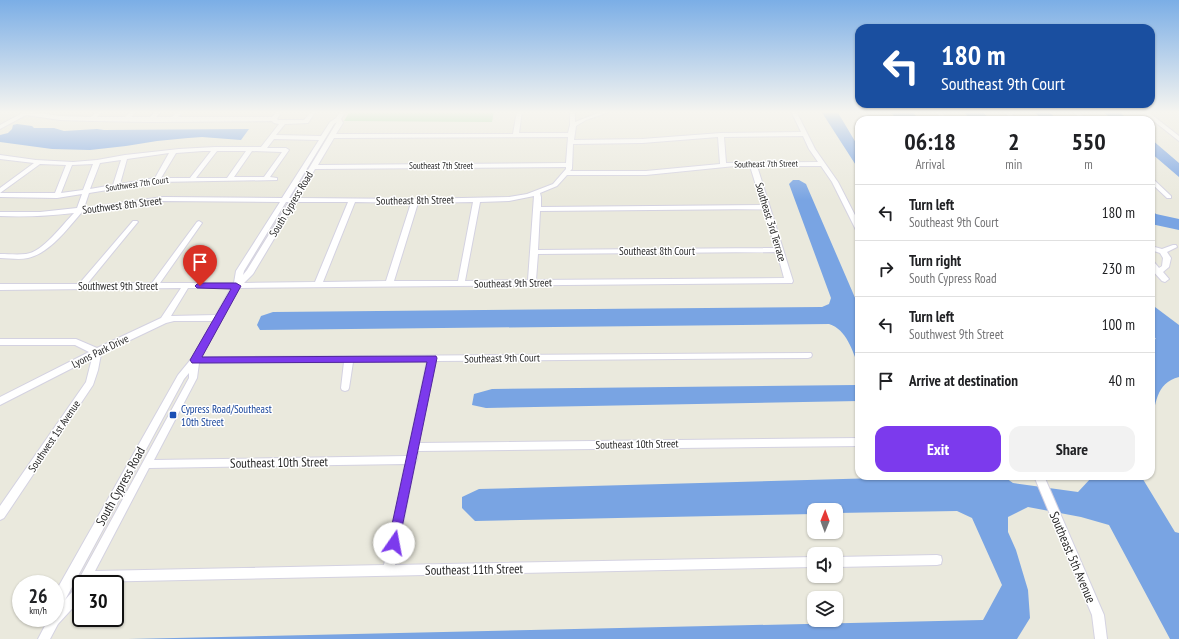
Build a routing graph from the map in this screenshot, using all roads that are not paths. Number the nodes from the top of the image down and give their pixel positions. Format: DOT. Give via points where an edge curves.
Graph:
graph roads {
  1 [pos="269,141"];
  2 [pos="321,141"];
  3 [pos="329,141"];
  4 [pos="644,141"];
  5 [pos="721,141"];
  6 [pos="808,141"];
  7 [pos="570,142"];
  8 [pos="250,149"];
  9 [pos="263,149"];
  10 [pos="215,150"];
  11 [pos="173,152"];
  12 [pos="0,157"];
  13 [pos="125,157"];
  14 [pos="97,162"];
  15 [pos="38,163"];
  16 [pos="70,164"];
  17 [pos="753,164"];
  18 [pos="822,164"];
  19 [pos="569,165"];
  20 [pos="723,165"];
  21 [pos="314,167"];
  22 [pos="566,173"];
  23 [pos="193,178"];
  24 [pos="230,178"];
  25 [pos="266,179"];
  26 [pos="275,179"];
  27 [pos="157,180"];
  28 [pos="1155,184"];
  29 [pos="116,186"];
  30 [pos="0,191"];
  31 [pos="87,192"];
  32 [pos="537,194"];
  33 [pos="0,195"];
  34 [pos="57,196"];
  35 [pos="1169,197"];
  36 [pos="284,200"];
  37 [pos="293,200"];
  38 [pos="477,200"];
  39 [pos="352,201"];
  40 [pos="415,201"];
  41 [pos="766,207"];
  42 [pos="538,209"];
  43 [pos="79,210"];
  44 [pos="0,214"];
  45 [pos="135,222"];
  46 [pos="855,222"];
  47 [pos="199,223"];
  48 [pos="1173,247"];
  49 [pos="1155,249"];
  50 [pos="780,250"];
  51 [pos="1162,251"];
  52 [pos="535,252"];
  53 [pos="0,256"];
  54 [pos="1155,269"];
  55 [pos="1158,272"];
  56 [pos="1165,279"];
  57 [pos="789,281"];
  58 [pos="532,282"];
  59 [pos="461,283"];
  60 [pos="318,284"];
  61 [pos="390,284"];
  62 [pos="81,286"];
  63 [pos="154,286"];
  64 [pos="186,286"];
  65 [pos="236,286"];
  66 [pos="0,287"];
  67 [pos="218,318"];
  68 [pos="164,320"];
  69 [pos="0,342"];
  70 [pos="97,352"];
  71 [pos="808,355"];
  72 [pos="432,358"];
  73 [pos="349,359"];
  74 [pos="195,360"];
  75 [pos="345,388"];
  76 [pos="0,401"];
  77 [pos="855,442"];
  78 [pos="415,447"];
  79 [pos="412,460"];
  80 [pos="146,464"];
  81 [pos="1040,480"];
  82 [pos="0,515"];
  83 [pos="937,560"];
  84 [pos="807,562"];
  85 [pos="843,562"];
  86 [pos="388,571"];
  87 [pos="87,575"];
  88 [pos="124,581"];
  89 [pos="64,588"];
  90 [pos="72,600"];
  91 [pos="64,609"];
  92 [pos="50,627"];
  93 [pos="44,639"];
  94 [pos="1102,639"];
  1 -- 9 [label="street"];
  2 -- 36 [label="street, South Cypress Road"];
  3 -- 21 [label="street, South Cypress Road"];
  4 -- 7 [label="street"];
  5 -- 20 [label="street"];
  6 -- 18 [label="street"];
  7 -- 19 [label="street"];
  8 -- 9 [label="street"];
  8 -- 10 [label="street"];
  8 -- 24 [label="street"];
  9 -- 25 [label="street" via="286,150"];
  10 -- 11 [label="street"];
  10 -- 23 [label="street"];
  11 -- 13 [label="street"];
  11 -- 27 [label="street"];
  12 -- 15 [label="street"];
  13 -- 14 [label="street"];
  13 -- 29 [label="street"];
  14 -- 16 [label="street"];
  14 -- 31 [label="street"];
  15 -- 16 [label="street"];
  15 -- 30 [label="street"];
  16 -- 34 [label="street"];
  17 -- 18 [label="street, Southeast 7th Street"];
  17 -- 20 [label="street, Southeast 7th Street"];
  17 -- 41 [label="street, Southeast 3rd Terrace"];
  18 -- 46 [label="street" via="835,182"];
  19 -- 21 [label="street, Southeast 7th Street"];
  19 -- 22 [label="street"];
  20 -- 22 [label="street, Southeast 7th Street" via="646,173"];
  21 -- 37 [label="street, South Cypress Road"];
  22 -- 32 [label="street, Southeast 8th Street" via="554,185"];
  23 -- 24 [label="street, Southwest 7th Court"];
  23 -- 27 [label="street, Southwest 7th Court"];
  24 -- 25 [label="street, Southwest 7th Court"];
  25 -- 26 [label="street, Southwest 7th Court"];
  27 -- 29 [label="street, Southwest 7th Court"];
  28 -- 35 [label="street"];
  29 -- 31 [label="street, Southwest 7th Court"];
  31 -- 34 [label="street, Southwest 7th Court"];
  31 -- 43 [label="street"];
  32 -- 38 [label="street, Southeast 8th Street" via="510,199"];
  32 -- 42 [label="street"];
  33 -- 34 [label="street, Southwest 7th Court"];
  36 -- 37 [label="street, Southwest 8th Street"];
  36 -- 43 [label="street, Southwest 8th Street" via="151,200"];
  36 -- 65 [label="street, South Cypress Road" via="240,271"];
  37 -- 39 [label="street, Southeast 8th Street"];
  37 -- 65 [label="street, South Cypress Road" via="250,272"];
  38 -- 40 [label="street, Southeast 8th Street"];
  38 -- 59 [label="street"];
  39 -- 40 [label="street, Southeast 8th Street"];
  39 -- 60 [label="street"];
  40 -- 61 [label="street"];
  41 -- 42 [label="street"];
  41 -- 50 [label="street, Southeast 3rd Terrace"];
  42 -- 52 [label="street"];
  43 -- 44 [label="street, Southwest 8th Street"];
  43 -- 53 [label="street" via="41,250 26,256"];
  45 -- 62 [label="street"];
  47 -- 63 [label="street"];
  48 -- 51 [label="street"];
  49 -- 51 [label="street"];
  50 -- 52 [label="street, Southeast 8th Court"];
  50 -- 57 [label="street, Southeast 3rd Terrace"];
  51 -- 55 [label="street" via="1167,258 1165,267"];
  52 -- 58 [label="street"];
  54 -- 55 [label="street"];
  55 -- 56 [label="street"];
  57 -- 58 [label="street, Southeast 9th Street"];
  58 -- 59 [label="street, Southeast 9th Street"];
  59 -- 61 [label="street, Southeast 9th Street"];
  60 -- 61 [label="street, Southeast 9th Street"];
  60 -- 65 [label="street, Southeast 9th Street"];
  62 -- 63 [label="street, Southwest 9th Street"];
  62 -- 66 [label="street, Southwest 9th Street"];
  63 -- 64 [label="street, Southwest 9th Street"];
  64 -- 65 [label="street, Southwest 9th Street"];
  64 -- 68 [label="street"];
  65 -- 67 [label="street, South Cypress Road"];
  67 -- 68 [label="street"];
  67 -- 74 [label="street, South Cypress Road"];
  68 -- 70 [label="street, Lyons Park Drive"];
  69 -- 70 [label="street" via="76,342"];
  70 -- 76 [label="street, Lyons Park Drive"];
  70 -- 82 [label="street, Southwest 1st Avenue" via="90,383"];
  71 -- 72 [label="street, Southeast 9th Court"];
  72 -- 73 [label="street, Southeast 9th Court"];
  72 -- 78 [label="street"];
  73 -- 74 [label="street, Southeast 9th Court"];
  73 -- 75 [label="street"];
  74 -- 80 [label="street, South Cypress Road" via="193,378"];
  74 -- 89 [label="street, South Cypress Road" via="181,377"];
  77 -- 78 [label="street, Southeast 10th Street"];
  78 -- 79 [label="street"];
  79 -- 80 [label="street, Southeast 10th Street"];
  79 -- 86 [label="street"];
  80 -- 87 [label="street, South Cypress Road"];
  81 -- 94 [label="street, Southeast 5th Avenue" via="1098,615"];
  83 -- 85 [label="street"];
  84 -- 86 [label="street, Southeast 11th Street"];
  86 -- 88 [label="street, Southeast 11th Street"];
  90 -- 91 [label="street, South Cypress Road"];
  92 -- 93 [label="street, South Cypress Road"];
}
